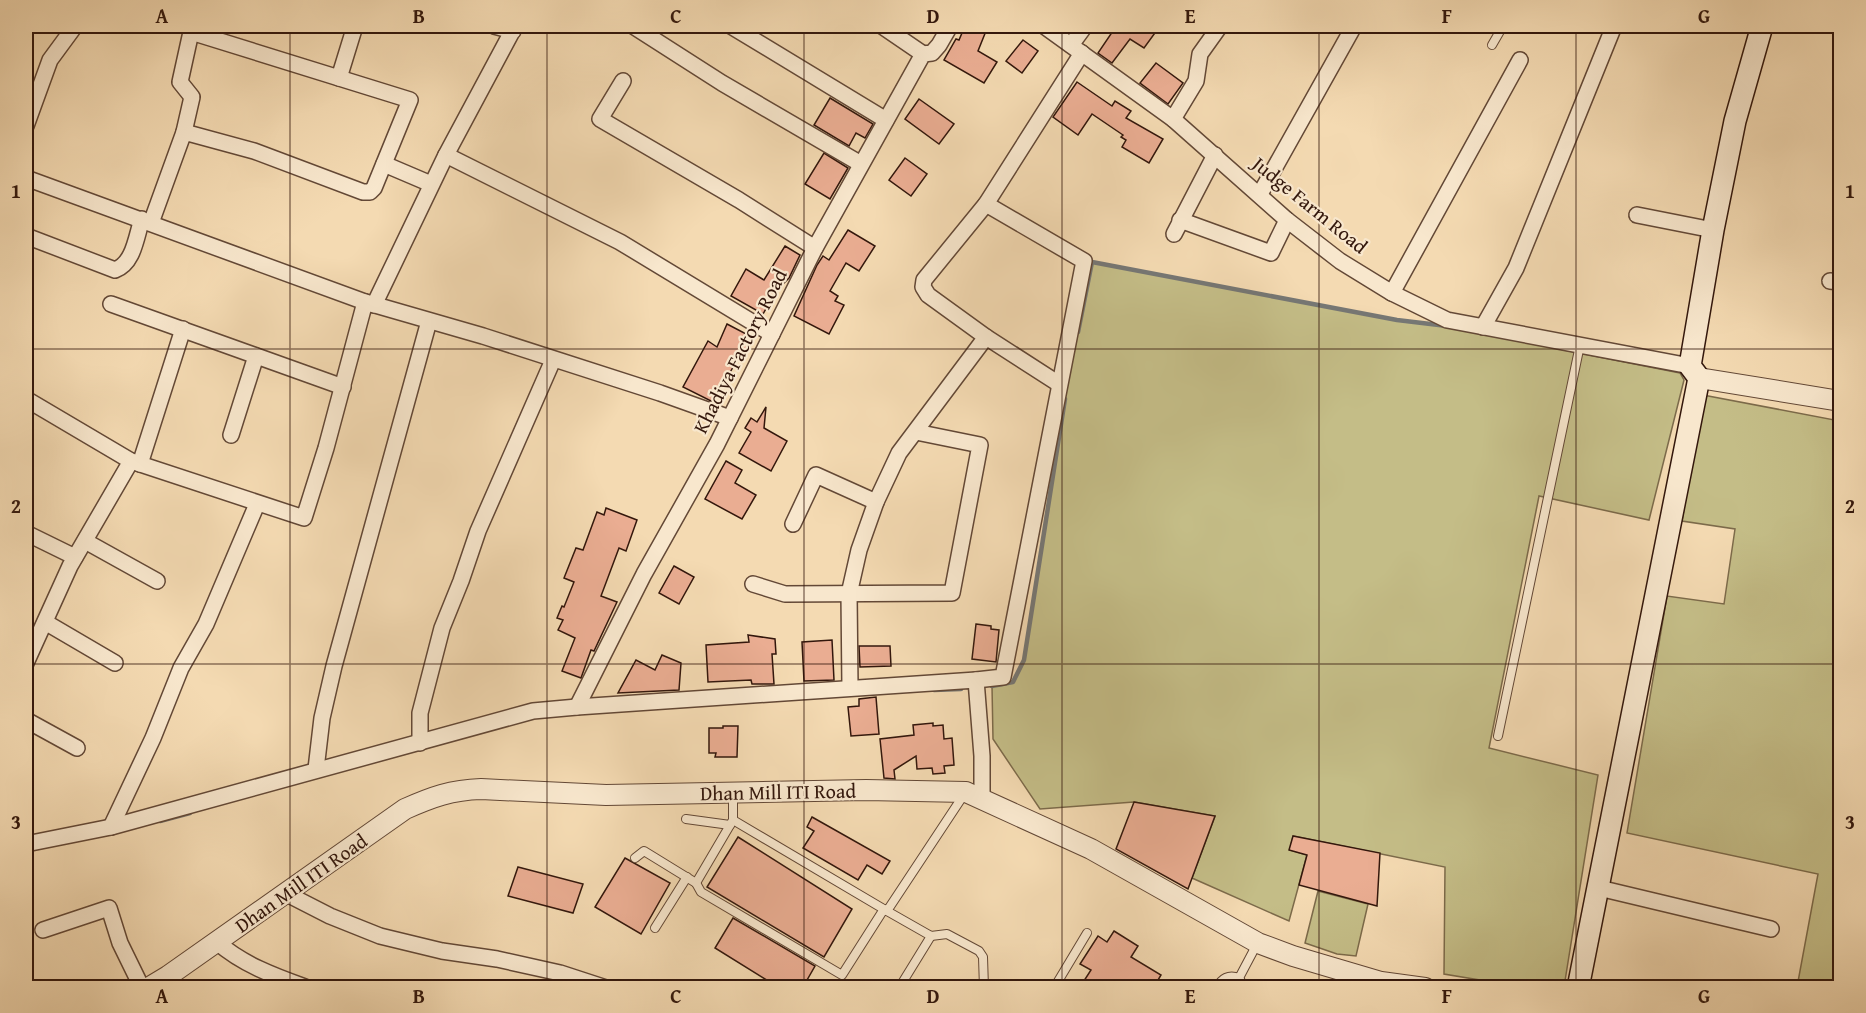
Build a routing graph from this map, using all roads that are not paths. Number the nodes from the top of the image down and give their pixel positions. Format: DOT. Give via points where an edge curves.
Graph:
graph roads {
  1 [pos="75,26"];
  2 [pos="355,26"];
  3 [pos="494,26"];
  4 [pos="633,26"];
  5 [pos="730,26"];
  6 [pos="882,26"];
  7 [pos="950,26"];
  8 [pos="1044,26"];
  9 [pos="1085,26"];
  10 [pos="1220,26"];
  11 [pos="1354,26"];
  12 [pos="1503,26"];
  13 [pos="1614,26"];
  14 [pos="1762,26"];
  15 [pos="514,28"];
  16 [pos="192,29"];
  17 [pos="1492,45"];
  18 [pos="1076,49"];
  19 [pos="923,54"];
  20 [pos="1520,60"];
  21 [pos="339,78"];
  22 [pos="623,81"];
  23 [pos="1173,119"];
  24 [pos="886,120"];
  25 [pos="26,126"];
  26 [pos="184,132"];
  27 [pos="446,155"];
  28 [pos="1215,155"];
  29 [pos="384,164"];
  30 [pos="861,164"];
  31 [pos="26,178"];
  32 [pos="431,184"];
  33 [pos="1260,194"];
  34 [pos="986,204"];
  35 [pos="1637,215"];
  36 [pos="1287,220"];
  37 [pos="146,221"];
  38 [pos="1713,230"];
  39 [pos="26,236"];
  40 [pos="815,248"];
  41 [pos="1392,293"];
  42 [pos="370,303"];
  43 [pos="111,304"];
  44 [pos="429,321"];
  45 [pos="1483,327"];
  46 [pos="183,329"];
  47 [pos="772,334"];
  48 [pos="986,337"];
  49 [pos="1580,345"];
  50 [pos="256,356"];
  51 [pos="553,360"];
  52 [pos="1694,372"];
  53 [pos="1059,384"];
  54 [pos="343,387"];
  55 [pos="26,399"];
  56 [pos="1840,401"];
  57 [pos="730,418"];
  58 [pos="916,432"];
  59 [pos="231,435"];
  60 [pos="135,463"];
  61 [pos="876,502"];
  62 [pos="258,504"];
  63 [pos="793,524"];
  64 [pos="26,533"];
  65 [pos="85,541"];
  66 [pos="75,557"];
  67 [pos="157,581"];
  68 [pos="753,584"];
  69 [pos="849,594"];
  70 [pos="45,622"];
  71 [pos="27,655"];
  72 [pos="114,663"];
  73 [pos="976,680"];
  74 [pos="850,688"];
  75 [pos="577,706"];
  76 [pos="26,720"];
  77 [pos="1498,736"];
  78 [pos="420,743"];
  79 [pos="77,748"];
  80 [pos="316,769"];
  81 [pos="733,793"];
  82 [pos="974,795"];
  83 [pos="686,819"];
  84 [pos="732,823"];
  85 [pos="111,826"];
  86 [pos="26,844"];
  87 [pos="635,858"];
  88 [pos="687,877"];
  89 [pos="696,883"];
  90 [pos="1599,888"];
  91 [pos="287,894"];
  92 [pos="885,910"];
  93 [pos="656,928"];
  94 [pos="1771,929"];
  95 [pos="44,930"];
  96 [pos="1087,933"];
  97 [pos="931,936"];
  98 [pos="217,942"];
  99 [pos="1258,943"];
  100 [pos="1239,978"];
  101 [pos="1380,985"];
  102 [pos="142,987"];
  103 [pos="148,987"];
  104 [pos="305,987"];
  105 [pos="606,987"];
  106 [pos="899,987"];
  107 [pos="983,987"];
  108 [pos="1054,987"];
  109 [pos="1217,987"];
  110 [pos="1245,987"];
  111 [pos="1425,987"];
  112 [pos="1578,987"];
  1 -- 25 [label="street" via="50,60"];
  2 -- 21 [label="street"];
  3 -- 15 [label="street"];
  4 -- 30 [label="street"];
  5 -- 24 [label="street"];
  6 -- 19 [label="street"];
  7 -- 19 [label="street, Khadiya Factory Road" via="932,53"];
  8 -- 18 [label="street, Judge Farm Road"];
  9 -- 18 [label="street"];
  10 -- 23 [label="street" via="1200,54 1196,81"];
  11 -- 33 [label="street"];
  12 -- 17 [label="lane"];
  13 -- 45 [label="street" via="1516,267"];
  14 -- 38 [label="main road" via="1735,121"];
  15 -- 27 [label="street"];
  16 -- 21 [label="street"];
  16 -- 26 [label="street" via="180,82 192,97"];
  18 -- 23 [label="street, Judge Farm Road"];
  18 -- 34 [label="street"];
  19 -- 24 [label="street, Khadiya Factory Road"];
  20 -- 41 [label="street"];
  21 -- 29 [label="street" via="410,100"];
  22 -- 40 [label="street" via="600,119"];
  23 -- 28 [label="street, Judge Farm Road"];
  24 -- 30 [label="street, Khadiya Factory Road"];
  26 -- 29 [label="street" via="254,152 363,192 374,188"];
  26 -- 37 [label="street"];
  27 -- 32 [label="street"];
  27 -- 47 [label="street" via="620,242"];
  28 -- 33 [label="street, Judge Farm Road"];
  28 -- 36 [label="street" via="1177,227 1271,253"];
  29 -- 32 [label="street"];
  30 -- 40 [label="street, Khadiya Factory Road"];
  31 -- 37 [label="street"];
  32 -- 42 [label="street"];
  33 -- 36 [label="street, Judge Farm Road"];
  34 -- 48 [label="street" via="924,280 923,287 928,295"];
  34 -- 53 [label="street" via="1084,261"];
  35 -- 38 [label="street"];
  36 -- 41 [label="street, Judge Farm Road" via="1340,261"];
  37 -- 39 [label="street" via="129,260 114,270"];
  37 -- 42 [label="street"];
  38 -- 52 [label="main road"];
  40 -- 47 [label="street, Khadiya Factory Road"];
  41 -- 45 [label="street, Judge Farm Road" via="1447,320"];
  42 -- 44 [label="street"];
  42 -- 54 [label="street"];
  43 -- 46 [label="street"];
  44 -- 51 [label="street"];
  44 -- 80 [label="street" via="334,666"];
  45 -- 49 [label="street, Judge Farm Road"];
  46 -- 50 [label="street"];
  46 -- 60 [label="street"];
  47 -- 57 [label="street, Khadiya Factory Road"];
  48 -- 53 [label="street"];
  48 -- 58 [label="street"];
  49 -- 52 [label="street, Judge Farm Road"];
  49 -- 77 [label="lane"];
  50 -- 54 [label="street"];
  50 -- 59 [label="street"];
  51 -- 57 [label="street"];
  51 -- 78 [label="street" via="478,531 442,628 420,713"];
  52 -- 56 [label="street"];
  52 -- 90 [label="main road"];
  53 -- 73 [label="street" via="1003,677"];
  54 -- 62 [label="street" via="304,518"];
  55 -- 60 [label="street"];
  57 -- 75 [label="street, Khadiya Factory Road"];
  58 -- 61 [label="street" via="899,453"];
  58 -- 69 [label="street" via="980,445 952,593"];
  60 -- 62 [label="street"];
  60 -- 65 [label="street"];
  61 -- 63 [label="street" via="816,475"];
  61 -- 69 [label="street"];
  62 -- 85 [label="street"];
  64 -- 66 [label="street"];
  65 -- 66 [label="street"];
  65 -- 67 [label="street"];
  66 -- 70 [label="street"];
  68 -- 69 [label="street" via="785,594"];
  69 -- 74 [label="street"];
  70 -- 71 [label="street"];
  70 -- 72 [label="street"];
  73 -- 74 [label="street"];
  73 -- 82 [label="street" via="982,756"];
  74 -- 75 [label="street"];
  75 -- 78 [label="street" via="533,711"];
  76 -- 79 [label="street"];
  78 -- 80 [label="street"];
  80 -- 85 [label="street"];
  81 -- 82 [label="street, Dhan Mill ITI Road" via="866,790"];
  81 -- 84 [label="lane"];
  81 -- 91 [label="street, Dhan Mill ITI Road" via="606,795 482,789 434,795 405,810"];
  82 -- 92 [label="lane"];
  82 -- 99 [label="street, Dhan Mill ITI Road" via="1091,849"];
  83 -- 84 [label="lane"];
  84 -- 89 [label="lane"];
  84 -- 92 [label="lane"];
  85 -- 86 [label="street"];
  87 -- 88 [label="lane" via="644,851"];
  88 -- 89 [label="lane"];
  88 -- 93 [label="lane"];
  89 -- 92 [label="lane" via="701,892 842,975"];
  90 -- 94 [label="street"];
  90 -- 112 [label="main road"];
  91 -- 98 [label="street, Dhan Mill ITI Road"];
  91 -- 105 [label="street" via="380,936 550,970"];
  92 -- 97 [label="lane"];
  95 -- 102 [label="street" via="109,908 120,943"];
  96 -- 108 [label="lane"];
  97 -- 106 [label="lane"];
  97 -- 107 [label="lane" via="947,934 979,951 983,957"];
  98 -- 103 [label="street, Dhan Mill ITI Road"];
  98 -- 104 [label="street" via="255,967"];
  99 -- 100 [label="lane"];
  99 -- 101 [label="street, Dhan Mill ITI Road"];
  100 -- 109 [label="lane" via="1225,977"];
  100 -- 110 [label="lane"];
  101 -- 111 [label="street, Dhan Mill ITI Road"];
}
